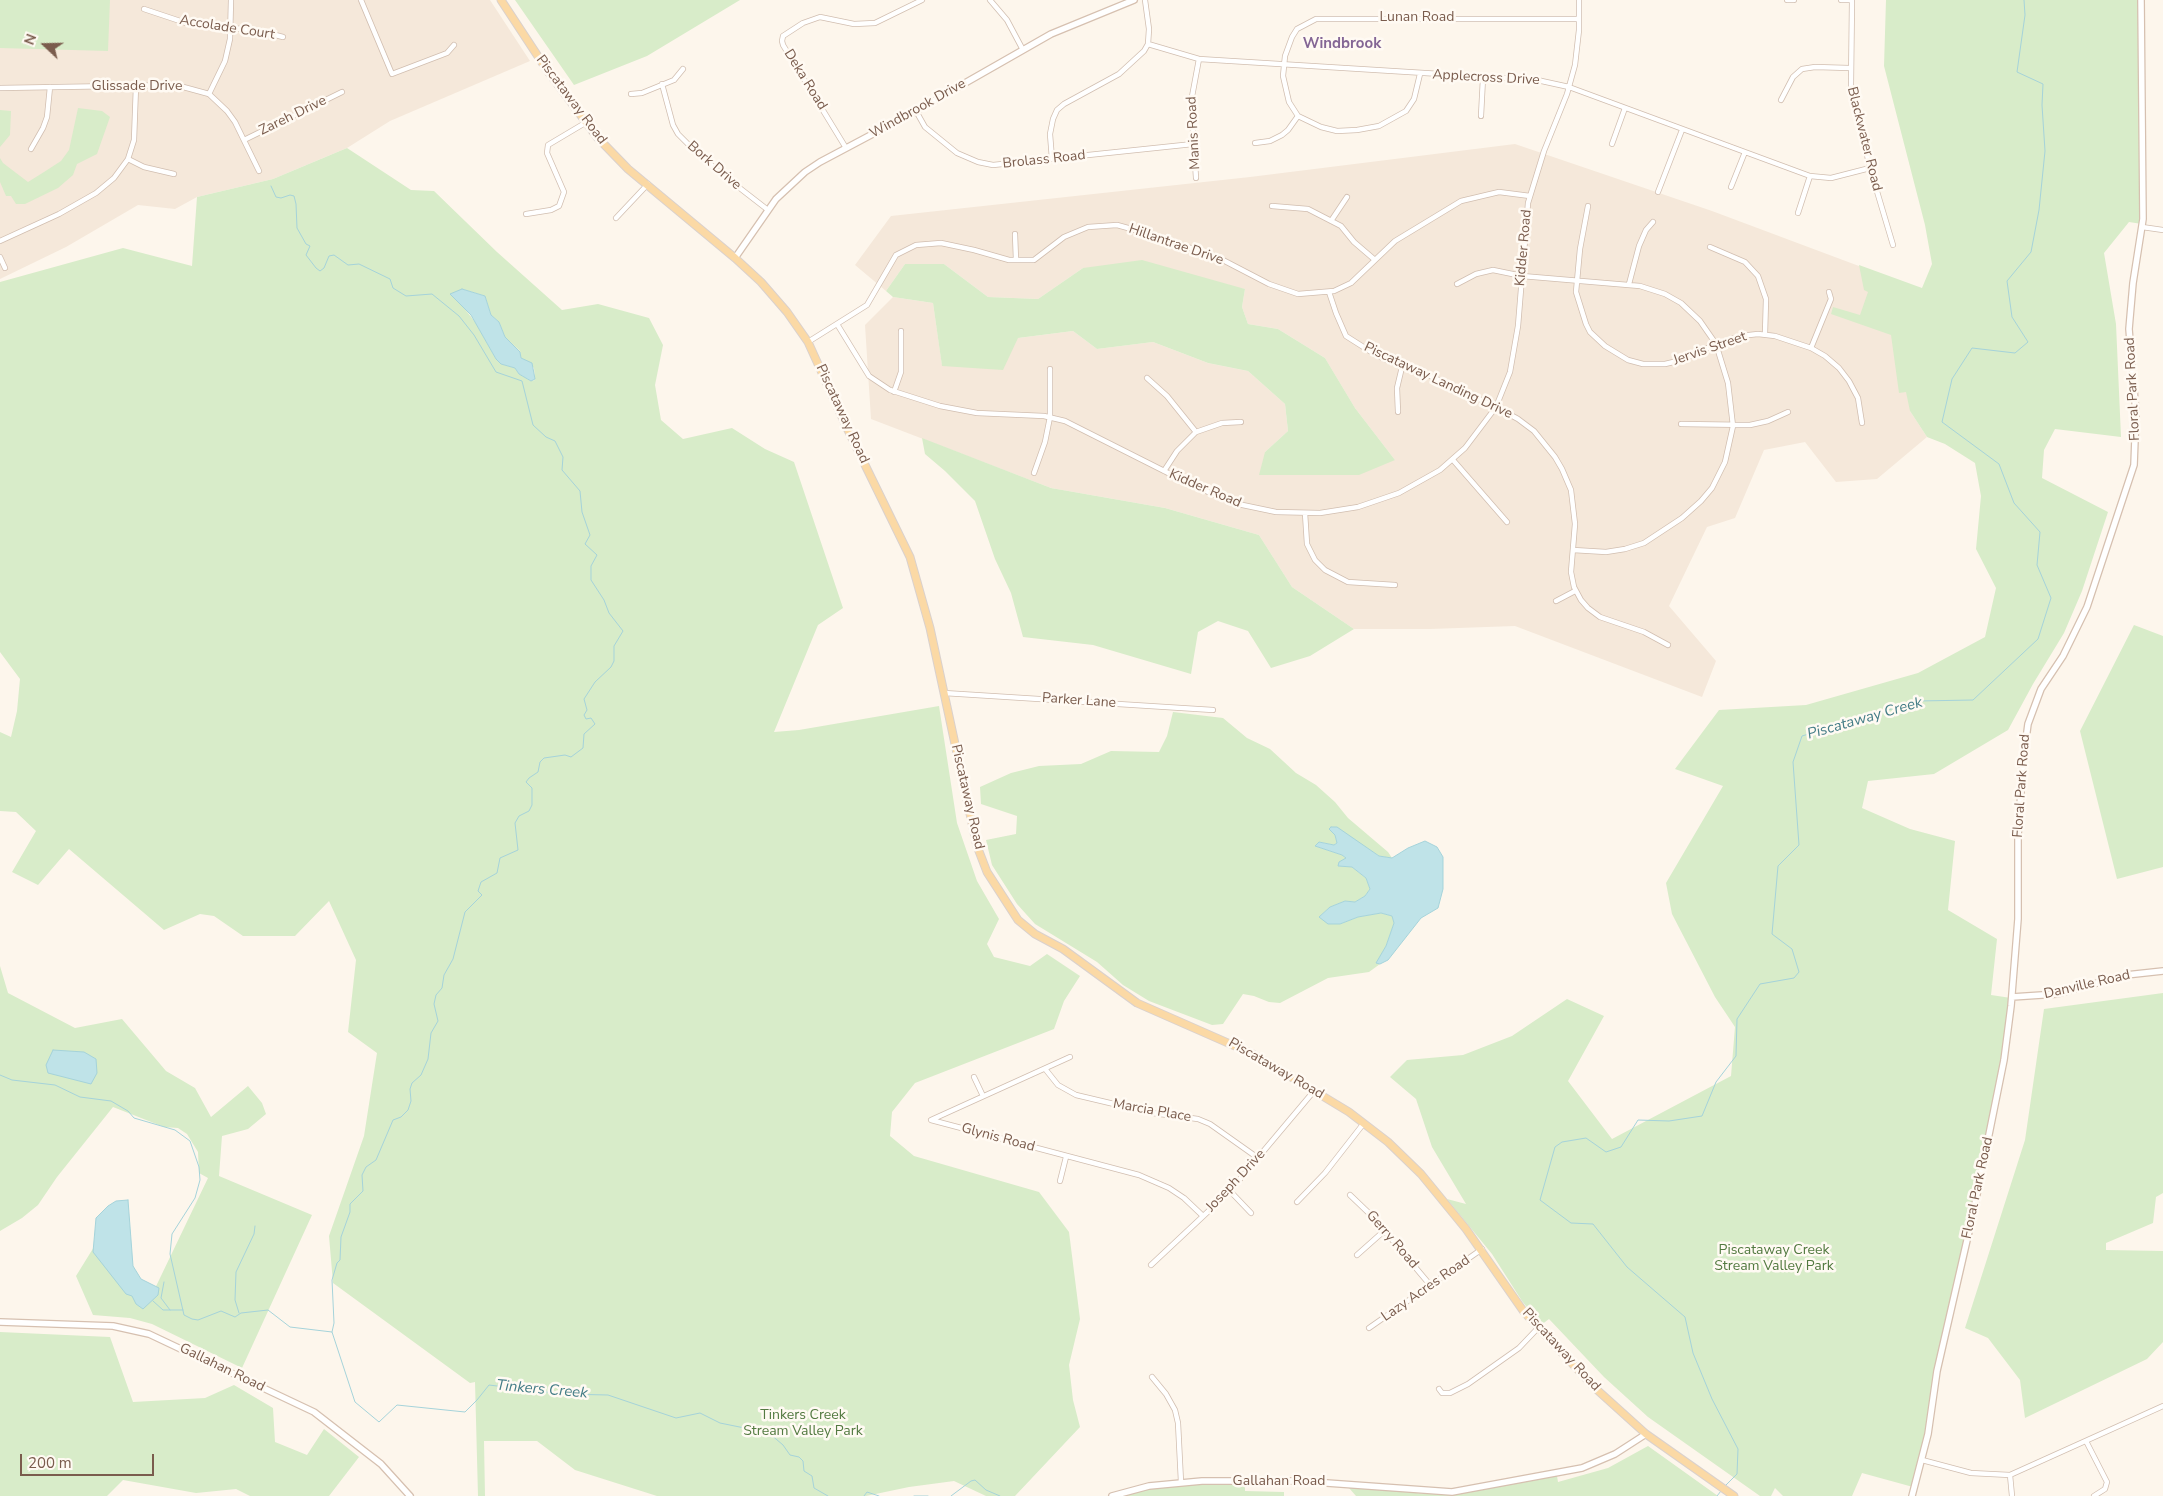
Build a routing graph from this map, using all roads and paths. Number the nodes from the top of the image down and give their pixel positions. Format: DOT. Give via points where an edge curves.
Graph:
graph roads {
  1 [pos="230,0"];
  2 [pos="361,0"];
  3 [pos="501,0"];
  4 [pos="922,0"];
  5 [pos="990,0"];
  6 [pos="1134,0"];
  7 [pos="1145,0"];
  8 [pos="1579,0"];
  9 [pos="1787,0"];
  10 [pos="1794,0"];
  11 [pos="1841,0"];
  12 [pos="1852,0"];
  13 [pos="2140,0"];
  14 [pos="144,9"];
  15 [pos="1579,19"];
  16 [pos="231,27"];
  17 [pos="283,37"];
  18 [pos="1148,44"];
  19 [pos="454,46"];
  20 [pos="1023,50"];
  21 [pos="1199,59"];
  22 [pos="1283,66"];
  23 [pos="1850,68"];
  24 [pos="683,69"];
  25 [pos="1420,74"];
  26 [pos="1484,78"];
  27 [pos="662,84"];
  28 [pos="136,86"];
  29 [pos="50,87"];
  30 [pos="1569,87"];
  31 [pos="0,88"];
  32 [pos="342,92"];
  33 [pos="209,94"];
  34 [pos="631,94"];
  35 [pos="1781,100"];
  36 [pos="1625,108"];
  37 [pos="916,111"];
  38 [pos="1298,116"];
  39 [pos="1481,116"];
  40 [pos="585,123"];
  41 [pos="1682,130"];
  42 [pos="244,140"];
  43 [pos="1255,143"];
  44 [pos="1193,144"];
  45 [pos="1612,144"];
  46 [pos="846,148"];
  47 [pos="31,149"];
  48 [pos="1745,152"];
  49 [pos="128,159"];
  50 [pos="1052,159"];
  51 [pos="1870,168"];
  52 [pos="259,171"];
  53 [pos="174,174"];
  54 [pos="1810,176"];
  55 [pos="1196,178"];
  56 [pos="648,184"];
  57 [pos="1731,187"];
  58 [pos="1658,192"];
  59 [pos="1530,196"];
  60 [pos="1347,197"];
  61 [pos="1272,206"];
  62 [pos="1588,206"];
  63 [pos="768,210"];
  64 [pos="1798,213"];
  65 [pos="526,214"];
  66 [pos="616,218"];
  67 [pos="1331,220"];
  68 [pos="1653,222"];
  69 [pos="2142,227"];
  70 [pos="2163,230"];
  71 [pos="1015,234"];
  72 [pos="0,240"];
  73 [pos="1893,245"];
  74 [pos="1710,247"];
  75 [pos="0,257"];
  76 [pos="735,258"];
  77 [pos="1016,260"];
  78 [pos="1375,260"];
  79 [pos="4,268"];
  80 [pos="1522,276"];
  81 [pos="1576,280"];
  82 [pos="1456,284"];
  83 [pos="1629,284"];
  84 [pos="1329,292"];
  85 [pos="1829,292"];
  86 [pos="837,324"];
  87 [pos="901,331"];
  88 [pos="1765,334"];
  89 [pos="808,342"];
  90 [pos="1716,344"];
  91 [pos="1811,348"];
  92 [pos="1402,367"];
  93 [pos="1050,369"];
  94 [pos="1147,378"];
  95 [pos="894,392"];
  96 [pos="1496,407"];
  97 [pos="1398,412"];
  98 [pos="1788,412"];
  99 [pos="1050,417"];
  100 [pos="1241,422"];
  101 [pos="1862,423"];
  102 [pos="1681,424"];
  103 [pos="1733,426"];
  104 [pos="1196,432"];
  105 [pos="1453,460"];
  106 [pos="1164,471"];
  107 [pos="1034,473"];
  108 [pos="1305,513"];
  109 [pos="1507,522"];
  110 [pos="1573,550"];
  111 [pos="1395,584"];
  112 [pos="1575,591"];
  113 [pos="1556,601"];
  114 [pos="1668,645"];
  115 [pos="944,693"];
  116 [pos="1213,710"];
  117 [pos="2163,971"];
  118 [pos="2012,998"];
  119 [pos="1070,1057"];
  120 [pos="1046,1070"];
  121 [pos="974,1077"];
  122 [pos="1314,1092"];
  123 [pos="983,1096"];
  124 [pos="1364,1123"];
  125 [pos="1066,1156"];
  126 [pos="1258,1158"];
  127 [pos="1060,1181"];
  128 [pos="1230,1191"];
  129 [pos="1350,1195"];
  130 [pos="1297,1202"];
  131 [pos="1251,1213"];
  132 [pos="1203,1216"];
  133 [pos="1384,1231"];
  134 [pos="1482,1250"];
  135 [pos="1357,1255"];
  136 [pos="1151,1264"];
  137 [pos="1431,1286"];
  138 [pos="0,1322"];
  139 [pos="1369,1328"];
  140 [pos="1538,1328"];
  141 [pos="1152,1377"];
  142 [pos="1438,1389"];
  143 [pos="2163,1406"];
  144 [pos="1646,1434"];
  145 [pos="2086,1441"];
  146 [pos="1922,1460"];
  147 [pos="2010,1475"];
  148 [pos="1182,1482"];
  149 [pos="410,1496"];
  150 [pos="1112,1496"];
  151 [pos="1734,1496"];
  152 [pos="1912,1496"];
  153 [pos="2012,1496"];
  154 [pos="2094,1496"];
  1 -- 16 [label="street"];
  2 -- 19 [label="street" via="392,74 447,53"];
  3 -- 40 [label="main road, Piscataway Road"];
  4 -- 46 [label="street, Deka Road" via="875,23 854,24 820,17 783,36 783,45"];
  5 -- 20 [label="street" via="1007,20"];
  6 -- 20 [label="street, Windbrook Drive" via="1078,22"];
  7 -- 18 [label="street" via="1149,21"];
  8 -- 15 [label="street, Kidder Road"];
  9 -- 10 [label="street"];
  11 -- 12 [label="street"];
  12 -- 23 [label="street, Blackwater Road"];
  13 -- 69 [label="street, Floral Park Road"];
  14 -- 16 [label="street, Accolade Court" via="186,23"];
  15 -- 22 [label="street, Lunan Road" via="1320,18 1297,29 1287,47"];
  15 -- 30 [label="street, Kidder Road" via="1575,65"];
  16 -- 17 [label="street, Accolade Court"];
  16 -- 33 [label="street" via="225,61"];
  18 -- 21 [label="street, Applecross Drive"];
  18 -- 50 [label="street" via="1141,55 1119,74 1057,110 1050,134"];
  20 -- 37 [label="street, Windbrook Drive"];
  21 -- 22 [label="street, Applecross Drive"];
  21 -- 44 [label="street, Manis Road" via="1191,94"];
  22 -- 25 [label="street, Applecross Drive"];
  22 -- 38 [label="street" via="1286,95"];
  23 -- 35 [label="street" via="1802,69 1789,83"];
  23 -- 51 [label="street, Blackwater Road" via="1853,100"];
  24 -- 27 [label="street" via="674,80"];
  25 -- 26 [label="street, Applecross Drive"];
  25 -- 38 [label="street" via="1410,107 1379,126 1332,130"];
  26 -- 30 [label="street, Applecross Drive" via="1522,79"];
  26 -- 39 [label="street"];
  27 -- 34 [label="street"];
  27 -- 63 [label="street, Bork Drive" via="678,134 719,172"];
  28 -- 29 [label="street, Glissade Drive"];
  28 -- 33 [label="street, Glissade Drive" via="176,85"];
  28 -- 49 [label="street" via="134,140"];
  29 -- 31 [label="street, Glissade Drive"];
  29 -- 47 [label="street" via="43,128"];
  30 -- 36 [label="street, Applecross Drive"];
  30 -- 59 [label="street, Kidder Road"];
  32 -- 42 [label="street, Zareh Drive"];
  33 -- 42 [label="street, Glissade Drive" via="227,111"];
  36 -- 41 [label="street, Applecross Drive"];
  36 -- 45 [label="street"];
  37 -- 46 [label="street, Windbrook Drive"];
  37 -- 50 [label="street, Brolass Road" via="925,127 943,142 957,153 978,162 993,165"];
  38 -- 43 [label="street" via="1282,135"];
  40 -- 56 [label="main road, Piscataway Road" via="616,158"];
  40 -- 65 [label="street" via="548,145 547,153 564,192 560,206"];
  41 -- 48 [label="street, Applecross Drive"];
  41 -- 58 [label="street"];
  42 -- 52 [label="street, Glissade Drive"];
  44 -- 50 [label="street, Brolass Road"];
  44 -- 55 [label="street, Manis Road"];
  46 -- 63 [label="street, Windbrook Drive" via="805,172"];
  48 -- 54 [label="street, Applecross Drive"];
  48 -- 57 [label="street"];
  49 -- 53 [label="street" via="144,167"];
  49 -- 72 [label="street" via="114,178 96,193 59,214"];
  51 -- 54 [label="street, Applecross Drive" via="1831,178"];
  51 -- 73 [label="street, Blackwater Road"];
  54 -- 64 [label="street"];
  56 -- 66 [label="street"];
  56 -- 76 [label="main road, Piscataway Road"];
  59 -- 78 [label="street, Hillantrae Drive" via="1499,192 1461,201 1395,241"];
  59 -- 80 [label="street, Kidder Road"];
  60 -- 67 [label="street"];
  61 -- 67 [label="street" via="1308,209"];
  62 -- 81 [label="street, Jervis Street"];
  63 -- 76 [label="street, Windbrook Drive"];
  67 -- 78 [label="street"];
  68 -- 83 [label="street" via="1639,246"];
  69 -- 70 [label="street"];
  69 -- 118 [label="street, Floral Park Road" via="2130,313 2136,413 2134,465 2087,607 2042,690 2028,724 2018,836 2018,919"];
  71 -- 77 [label="street"];
  74 -- 88 [label="street" via="1745,262 1758,276 1766,299"];
  75 -- 79 [label="street"];
  76 -- 89 [label="main road, Piscataway Road" via="761,282"];
  77 -- 84 [label="street, Hillantrae Drive" via="1034,260 1064,237 1088,227 1117,225 1219,258 1270,284 1298,294"];
  77 -- 86 [label="street, Hillantrae Drive" via="941,243 916,245 896,255 867,304"];
  78 -- 84 [label="street, Hillantrae Drive" via="1351,283"];
  80 -- 81 [label="street"];
  80 -- 82 [label="street" via="1492,270"];
  80 -- 96 [label="street, Kidder Road" via="1514,355"];
  81 -- 83 [label="street"];
  81 -- 90 [label="street, Jervis Street" via="1582,318 1590,332 1620,357 1643,364 1665,364"];
  83 -- 90 [label="street" via="1657,291 1680,302 1697,317"];
  84 -- 92 [label="street, Piscataway Landing Drive" via="1346,336"];
  85 -- 91 [label="street" via="1831,299"];
  86 -- 89 [label="street, Hillantrae Drive"];
  86 -- 95 [label="street, Kidder Road" via="869,376"];
  87 -- 95 [label="street" via="901,372"];
  88 -- 90 [label="street, Jervis Street" via="1740,336"];
  88 -- 91 [label="street, Jervis Street"];
  89 -- 115 [label="main road, Piscataway Road" via="910,557"];
  90 -- 103 [label="street" via="1728,383"];
  91 -- 101 [label="street, Jervis Street" via="1832,361 1849,380 1858,398"];
  92 -- 96 [label="street, Piscataway Landing Drive" via="1409,366"];
  92 -- 97 [label="street" via="1397,388"];
  93 -- 99 [label="street"];
  94 -- 104 [label="street" via="1167,396"];
  95 -- 99 [label="street, Kidder Road" via="977,413"];
  96 -- 105 [label="street, Kidder Road"];
  96 -- 110 [label="street, Piscataway Landing Drive" via="1534,431 1562,469 1572,499 1575,524"];
  98 -- 103 [label="street" via="1768,421"];
  99 -- 106 [label="street, Kidder Road" via="1065,421"];
  99 -- 107 [label="street"];
  100 -- 104 [label="street"];
  102 -- 103 [label="street"];
  103 -- 110 [label="street" via="1728,454 1718,478 1701,501 1682,518 1652,539 1631,547 1606,552"];
  104 -- 106 [label="street" via="1177,451"];
  105 -- 108 [label="street, Kidder Road" via="1389,497 1349,509"];
  105 -- 109 [label="street"];
  106 -- 108 [label="street, Kidder Road" via="1233,503 1276,512"];
  108 -- 111 [label="street" via="1308,544 1315,560 1325,570 1348,582"];
  110 -- 112 [label="street, Piscataway Landing Drive" via="1571,572"];
  112 -- 113 [label="street"];
  112 -- 114 [label="street" via="1584,605 1600,617 1644,632"];
  115 -- 116 [label="street, Parker Lane"];
  115 -- 122 [label="main road, Piscataway Road" via="977,846 987,872 1018,920 1137,1003 1253,1054"];
  117 -- 118 [label="street, Danville Road" via="2126,975 2057,994"];
  118 -- 146 [label="street, Floral Park Road" via="1996,1105 1937,1371"];
  119 -- 120 [label="street, Glynis Road"];
  120 -- 123 [label="street, Glynis Road"];
  120 -- 126 [label="street, Marcia Place" via="1058,1085 1076,1095 1152,1113 1198,1119"];
  121 -- 123 [label="street"];
  122 -- 124 [label="main road, Piscataway Road"];
  122 -- 126 [label="street, Joseph Drive"];
  123 -- 125 [label="street, Glynis Road" via="931,1120"];
  124 -- 130 [label="street" via="1325,1173"];
  124 -- 134 [label="main road, Piscataway Road" via="1421,1174"];
  125 -- 127 [label="street"];
  125 -- 132 [label="street, Glynis Road" via="1156,1181 1184,1198"];
  126 -- 128 [label="street, Joseph Drive"];
  128 -- 131 [label="street"];
  128 -- 132 [label="street, Joseph Drive"];
  129 -- 133 [label="street, Gerry Road"];
  132 -- 136 [label="street, Joseph Drive"];
  133 -- 135 [label="street"];
  133 -- 137 [label="street, Gerry Road"];
  134 -- 137 [label="street, Lazy Acres Road"];
  134 -- 140 [label="main road, Piscataway Road"];
  137 -- 139 [label="street, Lazy Acres Road"];
  138 -- 149 [label="street, Gallahan Road" via="106,1326 148,1334 314,1412 381,1464"];
  140 -- 142 [label="street" via="1519,1348 1468,1384 1450,1393 1442,1393"];
  140 -- 144 [label="main road, Piscataway Road" via="1595,1388"];
  141 -- 148 [label="street" via="1175,1410"];
  143 -- 145 [label="street"];
  144 -- 148 [label="street, Gallahan Road" via="1615,1454 1582,1468 1452,1492 1299,1481"];
  144 -- 151 [label="main road, Piscataway Road"];
  145 -- 147 [label="street"];
  145 -- 154 [label="street" via="2107,1482 2101,1493"];
  146 -- 147 [label="street" via="1972,1473"];
  146 -- 152 [label="street, Floral Park Road"];
  147 -- 153 [label="street"];
  148 -- 150 [label="street, Gallahan Road" via="1149,1486"];
}
